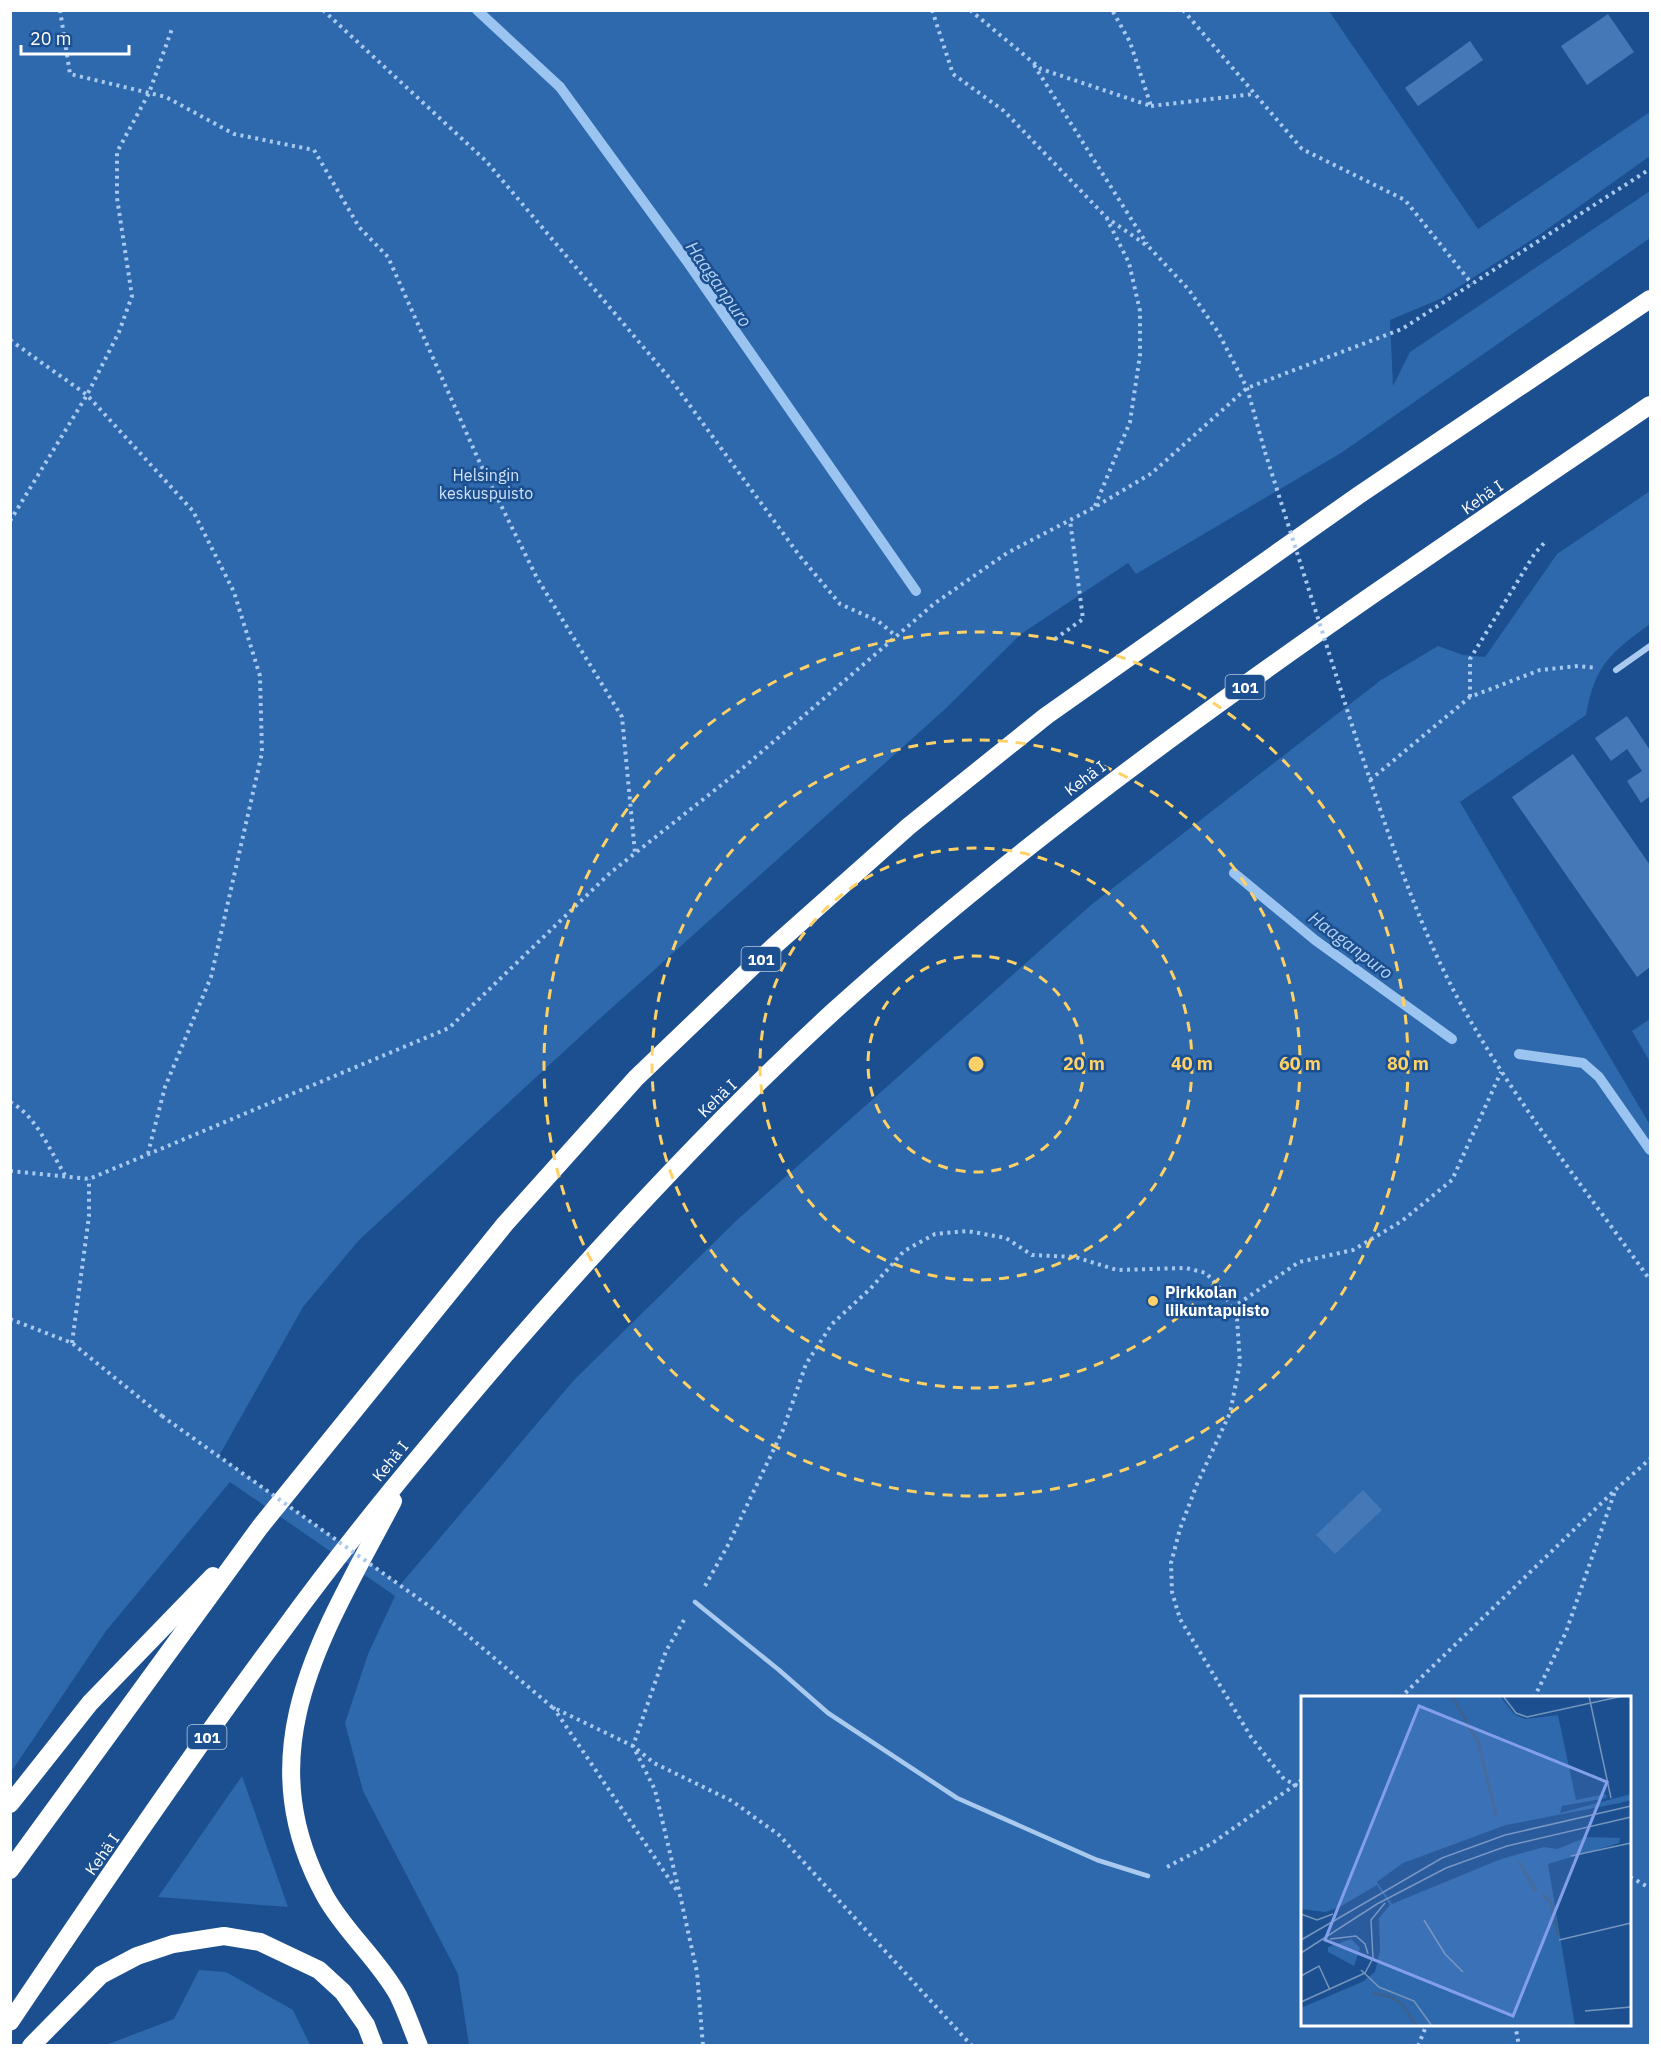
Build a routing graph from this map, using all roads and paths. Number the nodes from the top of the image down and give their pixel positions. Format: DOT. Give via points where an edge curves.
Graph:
graph roads {
  1 [pos="60,10"];
  2 [pos="323,10"];
  3 [pos="932,10"];
  4 [pos="970,10"];
  5 [pos="1112,10"];
  6 [pos="1183,10"];
  7 [pos="173,26"];
  8 [pos="1031,61"];
  9 [pos="149,93"];
  10 [pos="1254,94"];
  11 [pos="1151,106"];
  12 [pos="1650,169"];
  13 [pos="1107,218"];
  14 [pos="1149,247"];
  15 [pos="1472,284"];
  16 [pos="1650,299"];
  17 [pos="10,340"];
  18 [pos="1247,388"];
  19 [pos="87,395"];
  20 [pos="1650,405"];
  21 [pos="1095,507"];
  22 [pos="10,520"];
  23 [pos="1070,520"];
  24 [pos="1546,541"];
  25 [pos="896,636"];
  26 [pos="1055,639"];
  27 [pos="1650,646"];
  28 [pos="1616,670"];
  29 [pos="1470,697"];
  30 [pos="1370,780"];
  31 [pos="635,853"];
  32 [pos="1501,1072"];
  33 [pos="10,1102"];
  34 [pos="148,1153"];
  35 [pos="10,1171"];
  36 [pos="66,1176"];
  37 [pos="89,1179"];
  38 [pos="1650,1280"];
  39 [pos="1232,1308"];
  40 [pos="10,1319"];
  41 [pos="72,1343"];
  42 [pos="1650,1459"];
  43 [pos="414,1460"];
  44 [pos="1615,1490"];
  45 [pos="260,1527"];
  46 [pos="695,1602"];
  47 [pos="1402,1696"];
  48 [pos="1535,1696"];
  49 [pos="552,1707"];
  50 [pos="633,1746"];
  51 [pos="1301,1781"];
  52 [pos="1297,1784"];
  53 [pos="1301,1787"];
  54 [pos="10,1804"];
  55 [pos="10,1870"];
  56 [pos="1148,1876"];
  57 [pos="1631,1877"];
  58 [pos="1650,1888"];
  59 [pos="680,1895"];
  60 [pos="10,2022"];
  61 [pos="1427,2026"];
  62 [pos="1515,2026"];
  63 [pos="31,2046"];
  64 [pos="374,2046"];
  65 [pos="419,2046"];
  66 [pos="703,2046"];
  67 [pos="972,2046"];
  68 [pos="1418,2046"];
  69 [pos="1519,2046"];
  1 -- 9 [label="path" via="70,74"];
  2 -- 25 [label="path" via="486,161 672,381 804,562 840,604 878,621"];
  3 -- 13 [label="path" via="953,74 1004,111"];
  4 -- 8 [label="path"];
  5 -- 11 [label="path" via="1130,42"];
  6 -- 10 [label="path"];
  7 -- 9 [label="path"];
  8 -- 11 [label="path" via="1041,69"];
  8 -- 14 [label="path"];
  9 -- 19 [label="path" via="117,152 117,198 132,296 119,332"];
  9 -- 31 [label="path" via="166,97 234,134 314,150 359,227 388,257 479,461 537,578 622,717"];
  10 -- 11 [label="path"];
  10 -- 15 [label="path" via="1302,149 1406,200"];
  12 -- 15 [label="path"];
  13 -- 14 [label="path"];
  13 -- 21 [label="path" via="1129,263 1140,311 1140,355 1130,422"];
  14 -- 18 [label="path" via="1189,290 1218,332"];
  15 -- 18 [label="path" via="1402,329"];
  16 -- 45 [label="highway, 101" via="1359,495 1054,710 909,826 774,946 636,1078 504,1224"];
  17 -- 19 [label="path"];
  18 -- 21 [label="path" via="1152,473"];
  18 -- 30 [label="path, bridge"];
  19 -- 22 [label="path"];
  19 -- 34 [label="path" via="193,511 234,592 260,676 262,753 211,977 165,1087"];
  20 -- 43 [label="highway, Kehä I / 101" via="1099,790 957,904 833,1013 702,1139 571,1279"];
  21 -- 23 [label="path"];
  23 -- 25 [label="path" via="1007,553 935,603"];
  23 -- 26 [label="path" via="1083,619"];
  24 -- 29 [label="path" via="1470,659"];
  25 -- 31 [label="path" via="744,767"];
  27 -- 28 [label="street"];
  28 -- 29 [label="path" via="1578,666 1540,670"];
  29 -- 30 [label="path"];
  30 -- 32 [label="path" via="1419,915 1461,1004"];
  31 -- 34 [label="path" via="449,1028"];
  32 -- 38 [label="path"];
  32 -- 39 [label="path" via="1452,1180 1402,1221 1353,1250 1299,1262"];
  33 -- 36 [label="path" via="22,1108 34,1123"];
  34 -- 37 [label="path"];
  35 -- 36 [label="path"];
  36 -- 37 [label="path"];
  37 -- 41 [label="path" via="89,1216"];
  39 -- 46 [label="path" via="1206,1273 1186,1268 1117,1270 1075,1257 1032,1255 1006,1238 967,1231 935,1234 904,1251 832,1324 806,1364 783,1430 727,1547"];
  39 -- 52 [label="path" via="1237,1319 1240,1364 1230,1413 1180,1529 1171,1563 1172,1592 1180,1619 1251,1737 1284,1779"];
  40 -- 41 [label="path"];
  41 -- 49 [label="path, bridge" via="162,1416 453,1623"];
  42 -- 44 [label="path"];
  43 -- 60 [label="highway, Kehä I / 101" via="285,1627"];
  43 -- 65 [label="highway" via="318,1647 298,1710 290,1771 296,1817 309,1866 346,1930 397,1994"];
  44 -- 47 [label="path"];
  44 -- 48 [label="path" via="1566,1632"];
  45 -- 54 [label="highway" via="90,1703"];
  45 -- 55 [label="highway, 101"];
  46 -- 50 [label="path" via="666,1651"];
  46 -- 56 [label="lane" via="828,1713 957,1798 1097,1860"];
  49 -- 50 [label="path"];
  49 -- 59 [label="path"];
  50 -- 59 [label="path" via="655,1790"];
  50 -- 67 [label="path" via="654,1763 732,1802 779,1835"];
  51 -- 52 [label="path"];
  52 -- 53 [label="path"];
  52 -- 56 [label="path" via="1211,1844"];
  57 -- 58 [label="path"];
  59 -- 66 [label="path" via="696,1972"];
  61 -- 68 [label="path"];
  62 -- 69 [label="path"];
  63 -- 64 [label="highway" via="101,1975 137,1956 173,1944 224,1936 260,1942 319,1970 344,1992 366,2025"];
}
